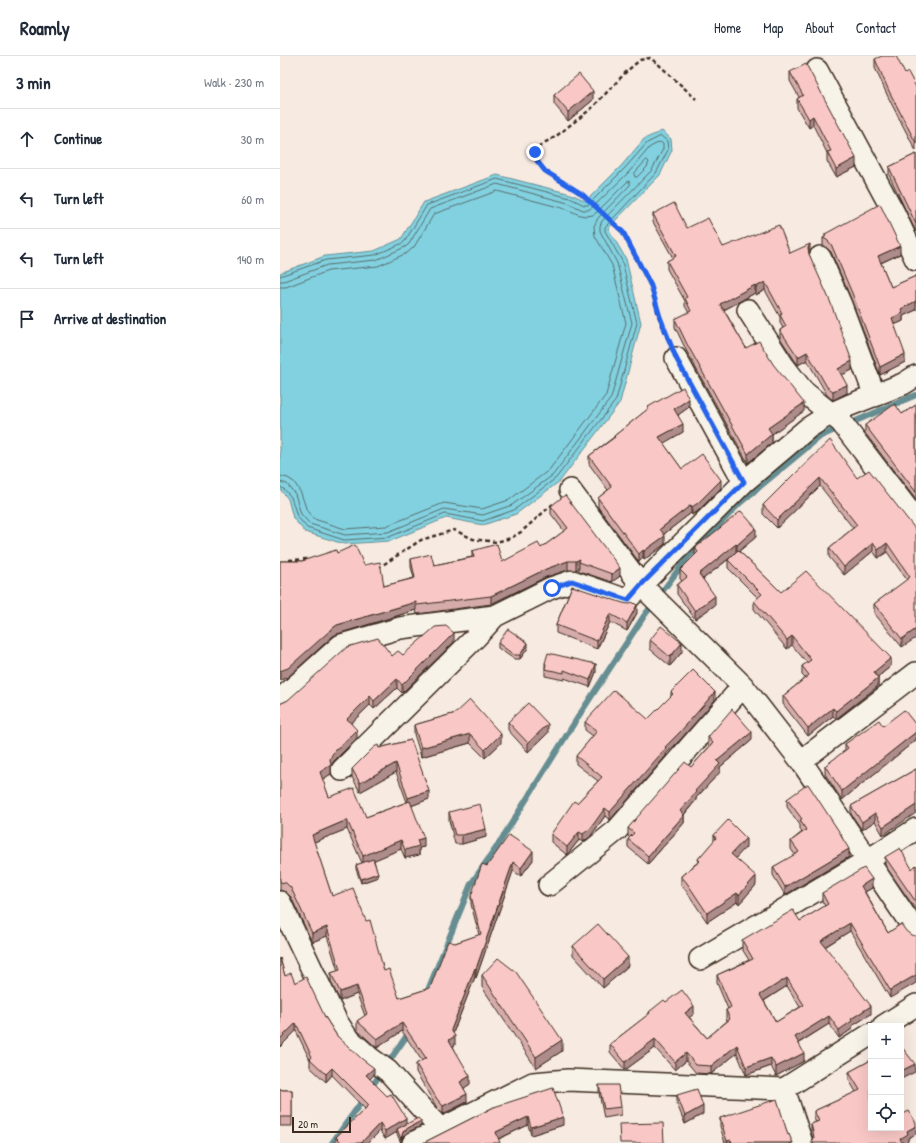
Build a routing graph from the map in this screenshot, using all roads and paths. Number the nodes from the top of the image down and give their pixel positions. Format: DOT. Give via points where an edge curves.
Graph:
graph roads {
  1 [pos="818,70"];
  2 [pos="696,99"];
  3 [pos="820,257"];
  4 [pos="916,260"];
  5 [pos="748,310"];
  6 [pos="676,358"];
  7 [pos="916,376"];
  8 [pos="875,396"];
  9 [pos="841,424"];
  10 [pos="744,482"];
  11 [pos="570,490"];
  12 [pos="916,520"];
  13 [pos="309,559"];
  14 [pos="289,560"];
  15 [pos="376,569"];
  16 [pos="651,594"];
  17 [pos="495,616"];
  18 [pos="916,674"];
  19 [pos="743,686"];
  20 [pos="280,700"];
  21 [pos="801,761"];
  22 [pos="342,770"];
  23 [pos="916,829"];
  24 [pos="868,860"];
  25 [pos="549,885"];
  26 [pos="280,902"];
  27 [pos="916,932"];
  28 [pos="700,959"];
  29 [pos="916,1005"];
  30 [pos="888,1023"];
  31 [pos="868,1036"];
  32 [pos="784,1089"];
  33 [pos="441,1130"];
  34 [pos="413,1143"];
  35 [pos="802,1143"];
  1 -- 4 [label="street"];
  2 -- 6 [label="path" via="650,58 640,60 592,108 542,144 535,152 537,161 545,171 582,194 623,232 651,286"];
  3 -- 8 [label="street"];
  5 -- 9 [label="street" via="803,391"];
  6 -- 10 [label="street"];
  7 -- 8 [label="street"];
  8 -- 9 [label="street" via="850,405"];
  9 -- 10 [label="street" via="808,428"];
  9 -- 12 [label="street"];
  10 -- 16 [label="street"];
  11 -- 15 [label="path" via="511,538 496,542 473,539 454,530 421,540"];
  11 -- 16 [label="street"];
  13 -- 14 [label="path"];
  16 -- 17 [label="street" via="628,600 572,581"];
  16 -- 19 [label="street"];
  17 -- 20 [label="street" via="400,628 341,646"];
  17 -- 22 [label="street"];
  18 -- 21 [label="street"];
  19 -- 21 [label="street"];
  19 -- 25 [label="street" via="617,830"];
  21 -- 24 [label="street"];
  23 -- 24 [label="street"];
  24 -- 27 [label="street"];
  24 -- 28 [label="street"];
  26 -- 33 [label="street" via="347,1038 383,1067"];
  29 -- 30 [label="street"];
  31 -- 32 [label="street"];
  32 -- 33 [label="street" via="568,1080 533,1083"];
  32 -- 35 [label="street"];
  33 -- 34 [label="street"];
}
